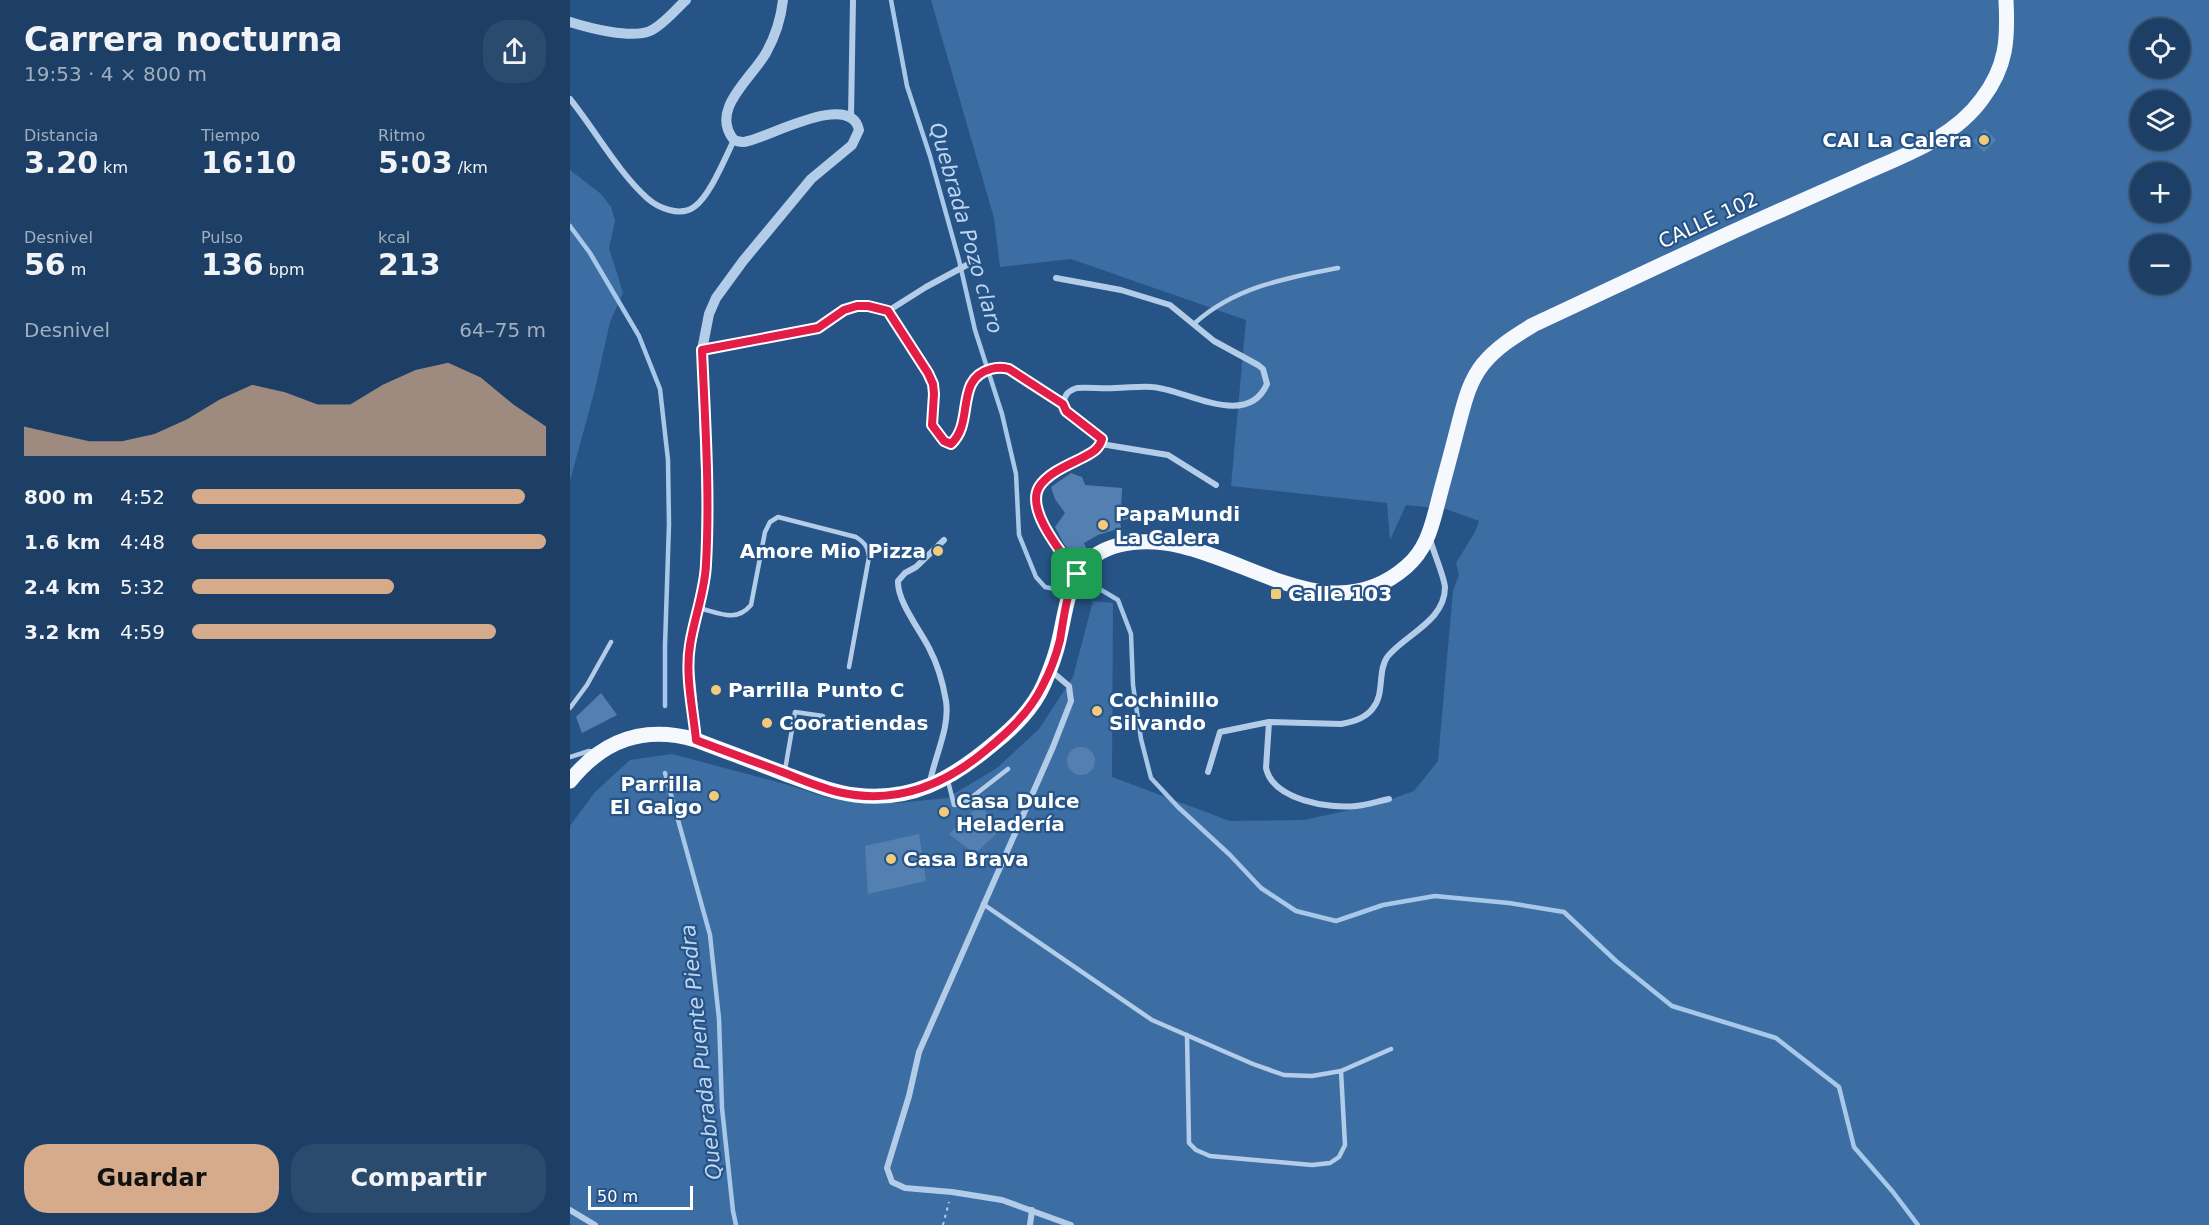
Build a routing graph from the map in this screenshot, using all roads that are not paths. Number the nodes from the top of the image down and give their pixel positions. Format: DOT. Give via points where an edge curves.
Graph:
graph roads {
  1 [pos="686,0"];
  2 [pos="783,0"];
  3 [pos="853,0"];
  4 [pos="2006,0"];
  5 [pos="570,22"];
  6 [pos="570,99"];
  7 [pos="851,116"];
  8 [pos="734,140"];
  9 [pos="973,262"];
  10 [pos="1338,268"];
  11 [pos="1056,278"];
  12 [pos="888,311"];
  13 [pos="1195,323"];
  14 [pos="702,350"];
  15 [pos="1063,404"];
  16 [pos="1101,444"];
  17 [pos="1216,485"];
  18 [pos="1429,535"];
  19 [pos="944,540"];
  20 [pos="1077,574"];
  21 [pos="699,608"];
  22 [pos="611,642"];
  23 [pos="849,667"];
  24 [pos="1050,670"];
  25 [pos="570,708"];
  26 [pos="823,716"];
  27 [pos="1269,722"];
  28 [pos="696,740"];
  29 [pos="599,752"];
  30 [pos="570,757"];
  31 [pos="1008,769"];
  32 [pos="1208,772"];
  33 [pos="785,773"];
  34 [pos="947,779"];
  35 [pos="570,781"];
  36 [pos="929,787"];
  37 [pos="1389,799"];
  38 [pos="983,904"];
  39 [pos="1187,1035"];
  40 [pos="1391,1049"];
  41 [pos="1341,1071"];
  42 [pos="570,1210"];
  43 [pos="1032,1210"];
  44 [pos="595,1225"];
  45 [pos="1030,1225"];
  46 [pos="1071,1225"];
  1 -- 5 [label="street" via="656,27 637,34"];
  2 -- 8 [label="street" via="766,52 725,113 726,128"];
  3 -- 7 [label="street"];
  4 -- 18 [label="main road, CALLE 102" via="2006,50 1995,80 1953,128 1926,145 1533,325 1494,352 1477,372 1467,395"];
  6 -- 8 [label="street" via="648,199 676,212 687,211 701,200"];
  7 -- 8 [label="street" via="838,113 782,127 746,142"];
  7 -- 14 [label="street" via="859,130 852,145 811,179 726,282 709,314"];
  9 -- 12 [label="street"];
  10 -- 13 [label="lane" via="1252,289 1226,300"];
  11 -- 13 [label="street" via="1121,290 1170,305"];
  12 -- 14 [label="street" via="857,306 818,328"];
  12 -- 15 [label="street" via="928,373 934,394 932,425 944,441 951,444 961,432 971,382 985,370 1009,369"];
  13 -- 15 [label="street" via="1214,340 1263,369 1267,384 1259,396 1248,404 1228,406 1153,387 1086,387 1069,390"];
  14 -- 21 [label="street" via="707,535"];
  15 -- 16 [label="street" via="1071,416 1102,439"];
  16 -- 17 [label="street" via="1168,456"];
  16 -- 20 [label="street" via="1049,477 1039,488 1036,499 1042,523"];
  18 -- 20 [label="main road, CALLE 102" via="1415,559 1394,577 1364,590 1344,593 1310,591 1191,548 1166,543 1128,543 1104,550 1089,559"];
  18 -- 27 [label="street" via="1445,587 1442,600 1420,630 1386,659 1374,708 1353,722 1341,724"];
  19 -- 36 [label="street" via="898,581 907,609 930,650 946,702 946,720"];
  20 -- 24 [label="main road"];
  21 -- 23 [label="lane" via="737,616 744,613 751,605 765,532 770,522 778,518 856,537 864,542 869,557"];
  21 -- 28 [label="street" via="688,657"];
  22 -- 25 [label="lane"];
  24 -- 34 [label="main road" via="1035,700 1011,729"];
  24 -- 38 [label="street" via="1069,686 1071,701"];
  26 -- 33 [label="lane" via="795,712"];
  27 -- 32 [label="street" via="1220,732"];
  27 -- 37 [label="street" via="1266,768 1283,790 1296,798 1326,805 1356,806"];
  28 -- 29 [label="main road" via="672,735 644,736"];
  28 -- 33 [label="main road"];
  29 -- 30 [label="lane"];
  29 -- 35 [label="main road"];
  31 -- 34 [label="lane" via="957,806"];
  33 -- 36 [label="main road" via="836,791 869,796 903,794"];
  34 -- 36 [label="main road"];
  38 -- 39 [label="lane" via="1152,1020"];
  38 -- 43 [label="street" via="919,1052 887,1168 892,1182 905,1188 1002,1200"];
  39 -- 41 [label="lane" via="1284,1075"];
  39 -- 41 [label="lane" via="1190,1143 1210,1156 1312,1165 1330,1163 1339,1157 1345,1145"];
  40 -- 41 [label="lane"];
  42 -- 44 [label="street"];
  43 -- 45 [label="street"];
  43 -- 46 [label="street"];
}
